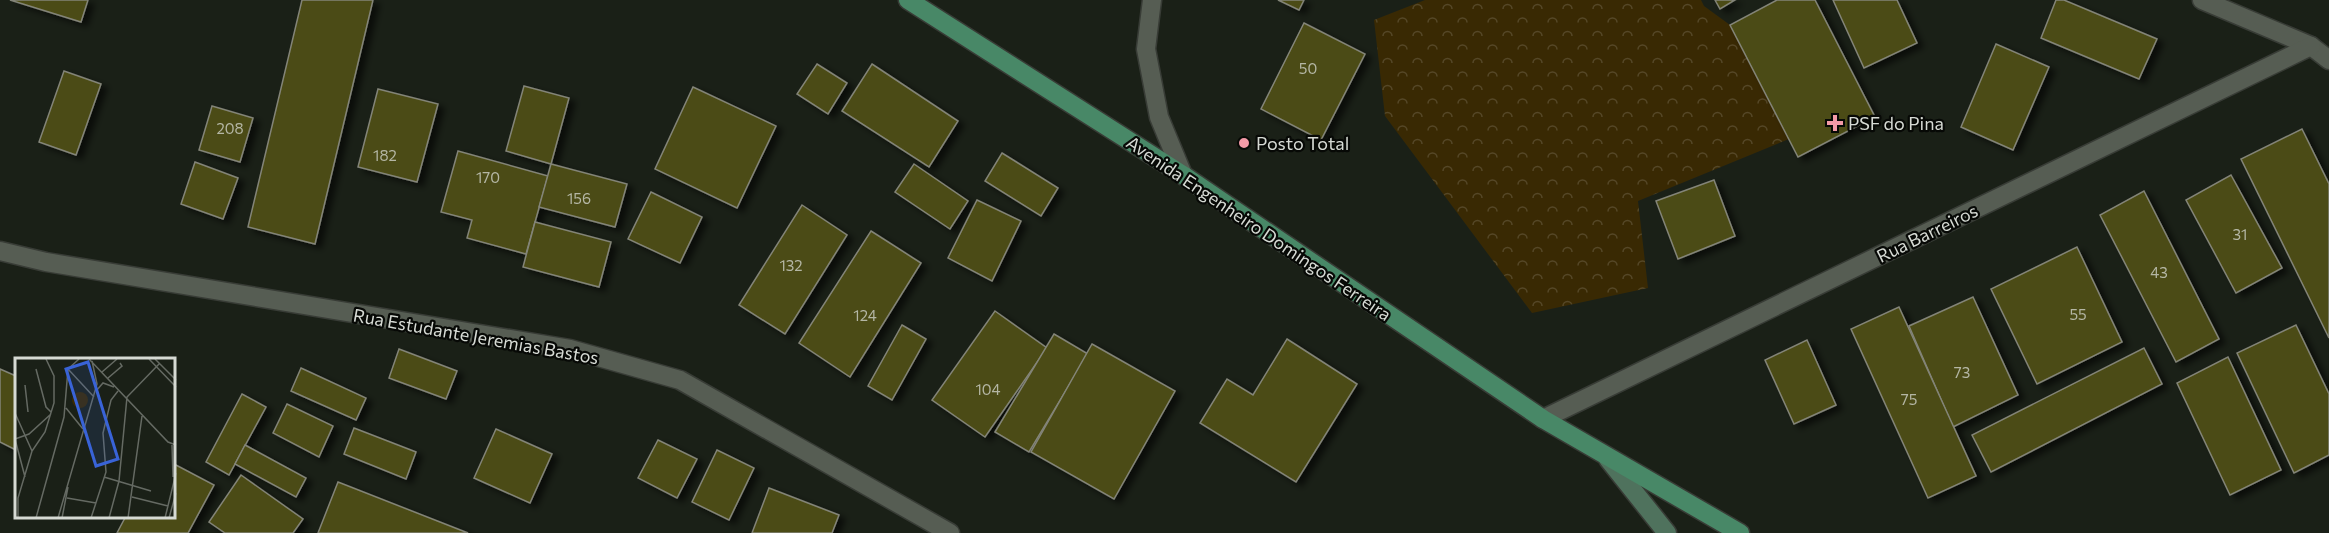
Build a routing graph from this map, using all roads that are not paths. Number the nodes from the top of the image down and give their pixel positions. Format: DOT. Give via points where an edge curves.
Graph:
graph roads {
  1 [pos="908,0"];
  2 [pos="1152,0"];
  3 [pos="2202,0"];
  4 [pos="2311,46"];
  5 [pos="2329,60"];
  6 [pos="1183,175"];
  7 [pos="0,251"];
  8 [pos="1543,419"];
  9 [pos="1608,459"];
  10 [pos="950,533"];
  11 [pos="1667,533"];
  12 [pos="1740,533"];
  1 -- 6 [label="main road, Avenida Engenheiro Domingos Ferreira"];
  2 -- 6 [label="street" via="1146,49 1159,117"];
  3 -- 4 [label="street"];
  4 -- 5 [label="street"];
  4 -- 8 [label="street, Rua Barreiros"];
  6 -- 8 [label="main road, Avenida Engenheiro Domingos Ferreira"];
  7 -- 10 [label="street, Rua Estudante Jeremias Bastos" via="46,262 570,349 680,380"];
  8 -- 9 [label="main road, Avenida Engenheiro Domingos Ferreira"];
  9 -- 11 [label="main road, Avenida Engenheiro Domingos Ferreira"];
  9 -- 12 [label="main road, Avenida Engenheiro Domingos Ferreira"];
}
